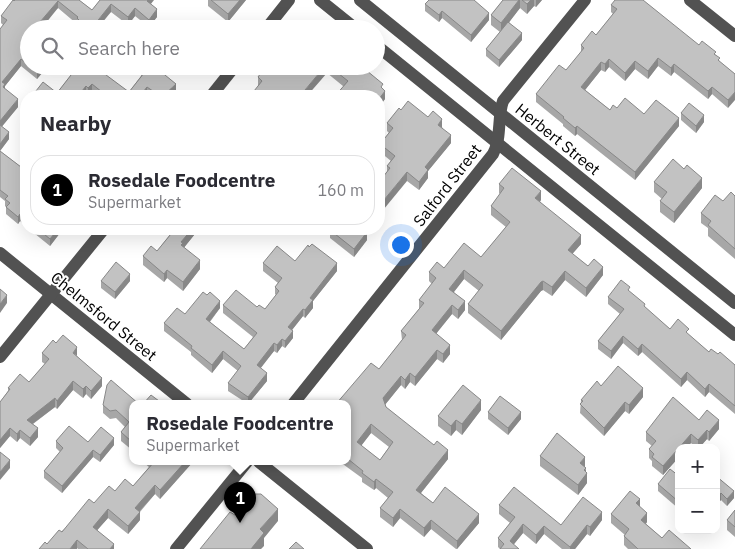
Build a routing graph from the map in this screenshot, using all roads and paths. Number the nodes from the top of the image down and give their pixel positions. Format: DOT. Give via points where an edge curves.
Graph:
graph roads {
  1 [pos="289,0"];
  2 [pos="320,0"];
  3 [pos="360,0"];
  4 [pos="585,0"];
  5 [pos="690,0"];
  6 [pos="273,20"];
  7 [pos="345,20"];
  8 [pos="385,20"];
  9 [pos="385,20"];
  10 [pos="735,36"];
  11 [pos="385,52"];
  12 [pos="228,75"];
  13 [pos="216,90"];
  14 [pos="500,113"];
  15 [pos="498,143"];
  16 [pos="99,235"];
  17 [pos="0,253"];
  18 [pos="51,294"];
  19 [pos="735,303"];
  20 [pos="735,335"];
  21 [pos="0,357"];
  22 [pos="182,400"];
  23 [pos="296,400"];
  24 [pos="245,465"];
  25 [pos="263,465"];
  26 [pos="176,549"];
  27 [pos="367,549"];
  1 -- 6 [label="street"];
  2 -- 7 [label="street"];
  3 -- 8 [label="street, Herbert Street"];
  4 -- 14 [label="street, Salford Street" via="503,101"];
  5 -- 10 [label="street"];
  9 -- 14 [label="street, Herbert Street"];
  11 -- 15 [label="street"];
  12 -- 13 [label="street"];
  14 -- 15 [label="street, Salford Street"];
  14 -- 19 [label="street, Herbert Street"];
  15 -- 20 [label="street"];
  15 -- 23 [label="street, Salford Street" via="493,154"];
  16 -- 18 [label="street"];
  17 -- 18 [label="street, Chelmsford Street"];
  18 -- 21 [label="street"];
  18 -- 22 [label="street, Chelmsford Street"];
  24 -- 26 [label="street"];
  25 -- 27 [label="street"];
}
